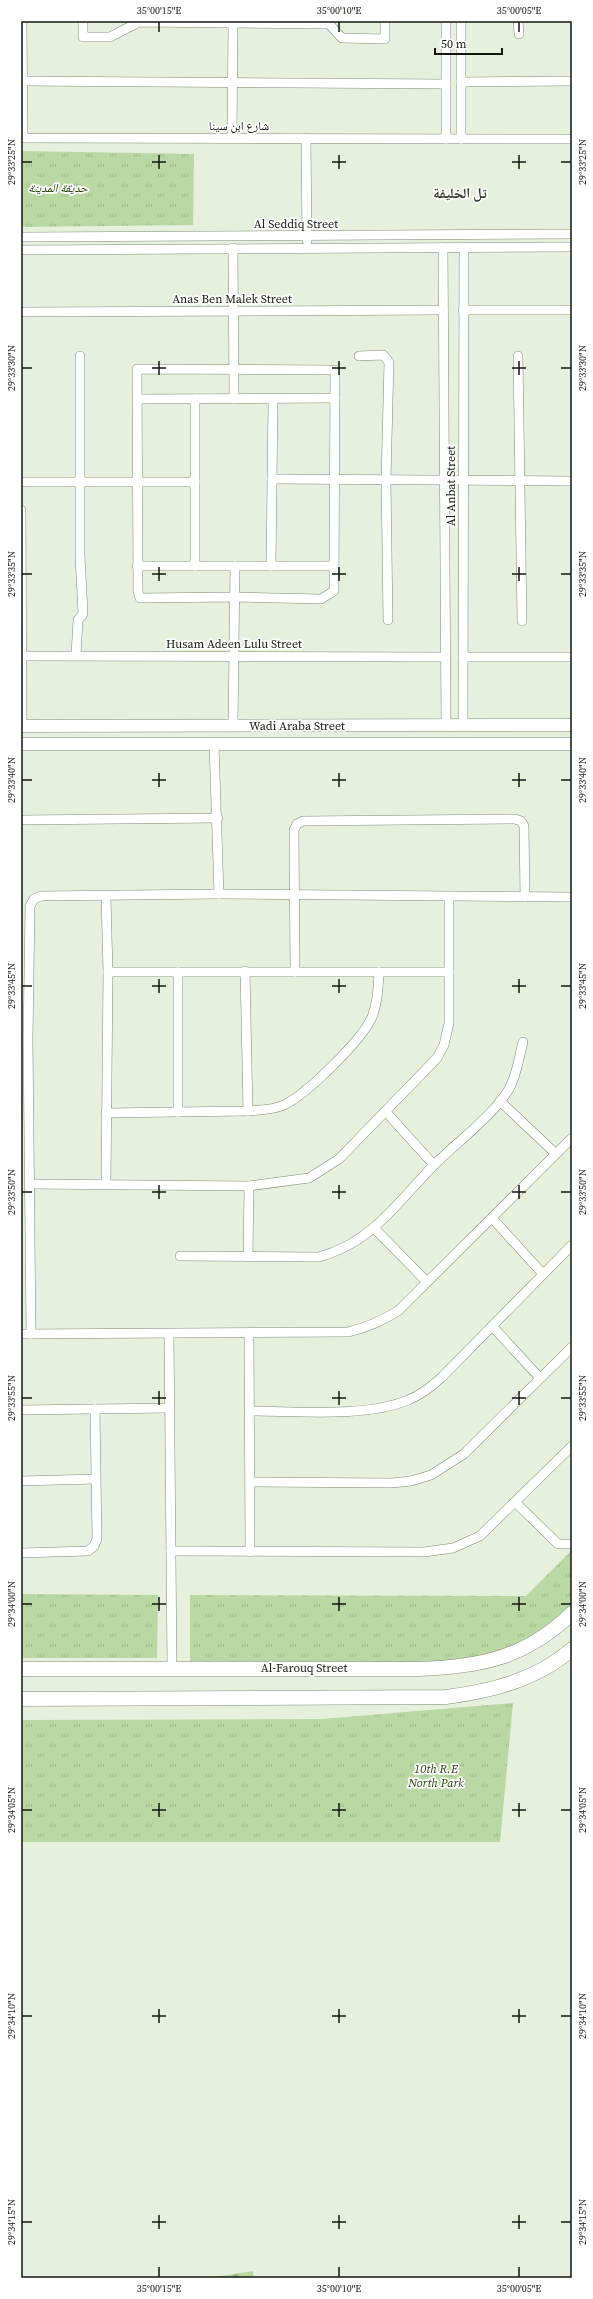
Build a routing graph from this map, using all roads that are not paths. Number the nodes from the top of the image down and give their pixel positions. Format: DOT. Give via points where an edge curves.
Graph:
graph roads {
  1 [pos="22,21"];
  2 [pos="83,21"];
  3 [pos="385,21"];
  4 [pos="446,21"];
  5 [pos="461,21"];
  6 [pos="518,21"];
  7 [pos="139,22"];
  8 [pos="233,23"];
  9 [pos="329,23"];
  10 [pos="519,34"];
  11 [pos="22,81"];
  12 [pos="233,82"];
  13 [pos="461,82"];
  14 [pos="572,82"];
  15 [pos="446,84"];
  16 [pos="232,138"];
  17 [pos="306,138"];
  18 [pos="446,139"];
  19 [pos="461,139"];
  20 [pos="572,139"];
  21 [pos="572,234"];
  22 [pos="306,236"];
  23 [pos="21,237"];
  24 [pos="443,247"];
  25 [pos="464,247"];
  26 [pos="572,247"];
  27 [pos="233,248"];
  28 [pos="307,248"];
  29 [pos="21,250"];
  30 [pos="443,310"];
  31 [pos="464,310"];
  32 [pos="572,310"];
  33 [pos="233,311"];
  34 [pos="21,312"];
  35 [pos="80,356"];
  36 [pos="359,356"];
  37 [pos="518,356"];
  38 [pos="233,369"];
  39 [pos="335,398"];
  40 [pos="138,399"];
  41 [pos="195,399"];
  42 [pos="234,399"];
  43 [pos="273,399"];
  44 [pos="272,479"];
  45 [pos="335,480"];
  46 [pos="386,480"];
  47 [pos="444,480"];
  48 [pos="463,480"];
  49 [pos="520,481"];
  50 [pos="572,481"];
  51 [pos="21,482"];
  52 [pos="80,482"];
  53 [pos="138,482"];
  54 [pos="195,482"];
  55 [pos="21,510"];
  56 [pos="137,566"];
  57 [pos="195,566"];
  58 [pos="235,566"];
  59 [pos="271,566"];
  60 [pos="334,566"];
  61 [pos="235,597"];
  62 [pos="388,620"];
  63 [pos="522,621"];
  64 [pos="76,655"];
  65 [pos="22,656"];
  66 [pos="235,656"];
  67 [pos="445,657"];
  68 [pos="463,657"];
  69 [pos="572,657"];
  70 [pos="446,725"];
  71 [pos="463,725"];
  72 [pos="572,725"];
  73 [pos="21,726"];
  74 [pos="233,726"];
  75 [pos="308,726"];
  76 [pos="21,744"];
  77 [pos="214,744"];
  78 [pos="309,744"];
  79 [pos="572,744"];
  80 [pos="218,818"];
  81 [pos="21,820"];
  82 [pos="219,894"];
  83 [pos="294,895"];
  84 [pos="106,897"];
  85 [pos="449,897"];
  86 [pos="525,897"];
  87 [pos="572,897"];
  88 [pos="244,971"];
  89 [pos="108,972"];
  90 [pos="178,972"];
  91 [pos="295,972"];
  92 [pos="379,972"];
  93 [pos="449,972"];
  94 [pos="25,1040"];
  95 [pos="523,1042"];
  96 [pos="500,1101"];
  97 [pos="248,1111"];
  98 [pos="178,1112"];
  99 [pos="386,1112"];
  100 [pos="106,1113"];
  101 [pos="572,1138"];
  102 [pos="556,1154"];
  103 [pos="434,1165"];
  104 [pos="31,1184"];
  105 [pos="106,1184"];
  106 [pos="249,1186"];
  107 [pos="492,1218"];
  108 [pos="374,1228"];
  109 [pos="572,1245"];
  110 [pos="180,1256"];
  111 [pos="248,1257"];
  112 [pos="543,1274"];
  113 [pos="427,1282"];
  114 [pos="492,1326"];
  115 [pos="21,1334"];
  116 [pos="31,1334"];
  117 [pos="169,1334"];
  118 [pos="249,1334"];
  119 [pos="572,1347"];
  120 [pos="540,1378"];
  121 [pos="170,1408"];
  122 [pos="94,1409"];
  123 [pos="21,1410"];
  124 [pos="250,1411"];
  125 [pos="572,1446"];
  126 [pos="95,1479"];
  127 [pos="21,1481"];
  128 [pos="250,1482"];
  129 [pos="516,1502"];
  130 [pos="572,1544"];
  131 [pos="171,1551"];
  132 [pos="250,1552"];
  133 [pos="21,1553"];
  134 [pos="572,1613"];
  135 [pos="572,1649"];
  136 [pos="172,1668"];
  137 [pos="21,1669"];
  138 [pos="21,1699"];
  1 -- 11 [label="street, شارع ابن سينا"];
  2 -- 7 [label="street" via="83,36 110,36"];
  3 -- 9 [label="street" via="385,39 342,38"];
  4 -- 15 [label="street"];
  5 -- 13 [label="street"];
  6 -- 10 [label="street"];
  7 -- 8 [label="street"];
  8 -- 9 [label="street"];
  8 -- 12 [label="street"];
  11 -- 12 [label="street"];
  11 -- 16 [label="street, شارع ابن سينا" via="23,138"];
  12 -- 15 [label="street"];
  12 -- 16 [label="street"];
  13 -- 14 [label="street"];
  13 -- 19 [label="street"];
  15 -- 18 [label="street"];
  16 -- 17 [label="street, شارع ابن سينا"];
  17 -- 18 [label="street, شارع ابن سينا"];
  17 -- 22 [label="street"];
  18 -- 19 [label="street, شارع ابن سينا"];
  19 -- 20 [label="street, شارع ابن سينا"];
  21 -- 22 [label="street, Al Seddiq Street"];
  22 -- 23 [label="street, Al Seddiq Street"];
  22 -- 28 [label="street"];
  24 -- 25 [label="street, Al Seddiq Street"];
  24 -- 28 [label="street, Al Seddiq Street"];
  24 -- 30 [label="street, Al Anbat Street"];
  25 -- 26 [label="street, Al Seddiq Street"];
  25 -- 31 [label="street, Al Anbat Street"];
  27 -- 28 [label="street, Al Seddiq Street"];
  27 -- 29 [label="street, Al Seddiq Street"];
  27 -- 33 [label="street"];
  30 -- 33 [label="street, Anas Ben Malek Street"];
  30 -- 47 [label="street, Al Anbat Street"];
  31 -- 32 [label="street"];
  31 -- 48 [label="street, Al Anbat Street"];
  33 -- 34 [label="street, Anas Ben Malek Street"];
  33 -- 38 [label="street"];
  35 -- 52 [label="street"];
  36 -- 46 [label="street" via="383,355 389,362"];
  37 -- 49 [label="street"];
  38 -- 39 [label="street" via="335,370"];
  38 -- 40 [label="street" via="137,369"];
  38 -- 42 [label="street"];
  39 -- 43 [label="street"];
  39 -- 45 [label="street"];
  40 -- 41 [label="street"];
  40 -- 53 [label="street"];
  41 -- 42 [label="street"];
  41 -- 54 [label="street"];
  42 -- 43 [label="street"];
  43 -- 44 [label="street"];
  44 -- 45 [label="street"];
  44 -- 59 [label="street"];
  45 -- 46 [label="street"];
  45 -- 60 [label="street"];
  46 -- 47 [label="street"];
  46 -- 62 [label="street"];
  47 -- 48 [label="street"];
  47 -- 67 [label="street, Al Anbat Street"];
  48 -- 49 [label="street"];
  48 -- 68 [label="street, Al Anbat Street"];
  49 -- 50 [label="street"];
  49 -- 63 [label="street"];
  51 -- 52 [label="street"];
  52 -- 53 [label="street"];
  52 -- 64 [label="street" via="83,614 78,620"];
  53 -- 54 [label="street"];
  53 -- 56 [label="street"];
  54 -- 57 [label="street"];
  55 -- 65 [label="street"];
  56 -- 57 [label="street"];
  56 -- 61 [label="street" via="140,598"];
  57 -- 58 [label="street"];
  58 -- 59 [label="street"];
  58 -- 61 [label="street"];
  59 -- 60 [label="street"];
  60 -- 61 [label="street" via="334,591 321,599"];
  61 -- 66 [label="street"];
  64 -- 65 [label="street, Husam Adeen Lulu Street"];
  64 -- 66 [label="street, Husam Adeen Lulu Street"];
  65 -- 73 [label="street"];
  66 -- 67 [label="street, Husam Adeen Lulu Street"];
  66 -- 74 [label="street"];
  67 -- 70 [label="street, Al Anbat Street"];
  68 -- 69 [label="street"];
  68 -- 71 [label="street, Al Anbat Street"];
  70 -- 71 [label="main road, Wadi Araba Street"];
  70 -- 75 [label="main road, Wadi Araba Street"];
  71 -- 72 [label="main road, Wadi Araba Street"];
  73 -- 74 [label="main road, Wadi Araba Street"];
  74 -- 75 [label="main road, Wadi Araba Street"];
  75 -- 78 [label="main road"];
  76 -- 77 [label="main road, Wadi Araba Street"];
  77 -- 78 [label="main road, Wadi Araba Street"];
  77 -- 80 [label="street"];
  78 -- 79 [label="main road, Wadi Araba Street"];
  80 -- 81 [label="street"];
  80 -- 82 [label="street"];
  82 -- 83 [label="street"];
  82 -- 84 [label="street"];
  83 -- 85 [label="street"];
  83 -- 86 [label="street" via="294,830 297,824 303,821 515,819 521,821 524,826"];
  83 -- 91 [label="street"];
  84 -- 89 [label="street"];
  84 -- 94 [label="street" via="41,896 34,899 30,906"];
  85 -- 86 [label="street"];
  85 -- 93 [label="street"];
  86 -- 87 [label="street"];
  88 -- 90 [label="street"];
  88 -- 91 [label="street"];
  88 -- 97 [label="street"];
  89 -- 90 [label="street"];
  89 -- 100 [label="street"];
  90 -- 98 [label="street"];
  91 -- 92 [label="street"];
  92 -- 93 [label="street"];
  92 -- 97 [label="street" via="376,1004 364,1031 332,1065 296,1097 284,1104 269,1110"];
  93 -- 99 [label="street" via="450,1023 444,1044 437,1058"];
  94 -- 104 [label="street"];
  95 -- 96 [label="street" via="516,1073"];
  96 -- 102 [label="street"];
  96 -- 103 [label="street"];
  97 -- 98 [label="street"];
  98 -- 100 [label="street"];
  99 -- 103 [label="street"];
  99 -- 106 [label="street" via="339,1159 309,1178"];
  100 -- 105 [label="street"];
  101 -- 102 [label="street"];
  102 -- 107 [label="street"];
  103 -- 108 [label="street"];
  104 -- 105 [label="street"];
  104 -- 116 [label="street"];
  105 -- 106 [label="street"];
  106 -- 111 [label="street"];
  107 -- 112 [label="street"];
  107 -- 113 [label="street"];
  108 -- 111 [label="street" via="336,1253 320,1257"];
  108 -- 113 [label="street"];
  109 -- 112 [label="street"];
  110 -- 111 [label="street"];
  112 -- 114 [label="street"];
  113 -- 118 [label="street" via="398,1311 364,1329 348,1332"];
  114 -- 120 [label="street"];
  114 -- 124 [label="street" via="441,1378 408,1400 387,1407 360,1411"];
  115 -- 116 [label="street"];
  116 -- 117 [label="street"];
  117 -- 118 [label="street"];
  117 -- 121 [label="street"];
  118 -- 124 [label="street"];
  119 -- 120 [label="street"];
  120 -- 128 [label="street" via="464,1454 431,1475 392,1483"];
  121 -- 122 [label="street"];
  121 -- 131 [label="street"];
  122 -- 123 [label="street"];
  122 -- 126 [label="street"];
  124 -- 128 [label="street"];
  125 -- 129 [label="street"];
  126 -- 127 [label="street"];
  126 -- 133 [label="street" via="97,1539 94,1546 88,1551"];
  128 -- 132 [label="street"];
  129 -- 130 [label="street" via="558,1544"];
  129 -- 132 [label="street" via="480,1536 468,1543 439,1551"];
  131 -- 132 [label="street"];
  131 -- 136 [label="street"];
  134 -- 136 [label="main road, Al-Farouq Street" via="531,1644 499,1658 465,1667"];
  135 -- 138 [label="main road" via="530,1676 477,1693 446,1697"];
  136 -- 137 [label="main road, Al-Farouq Street"];
}
